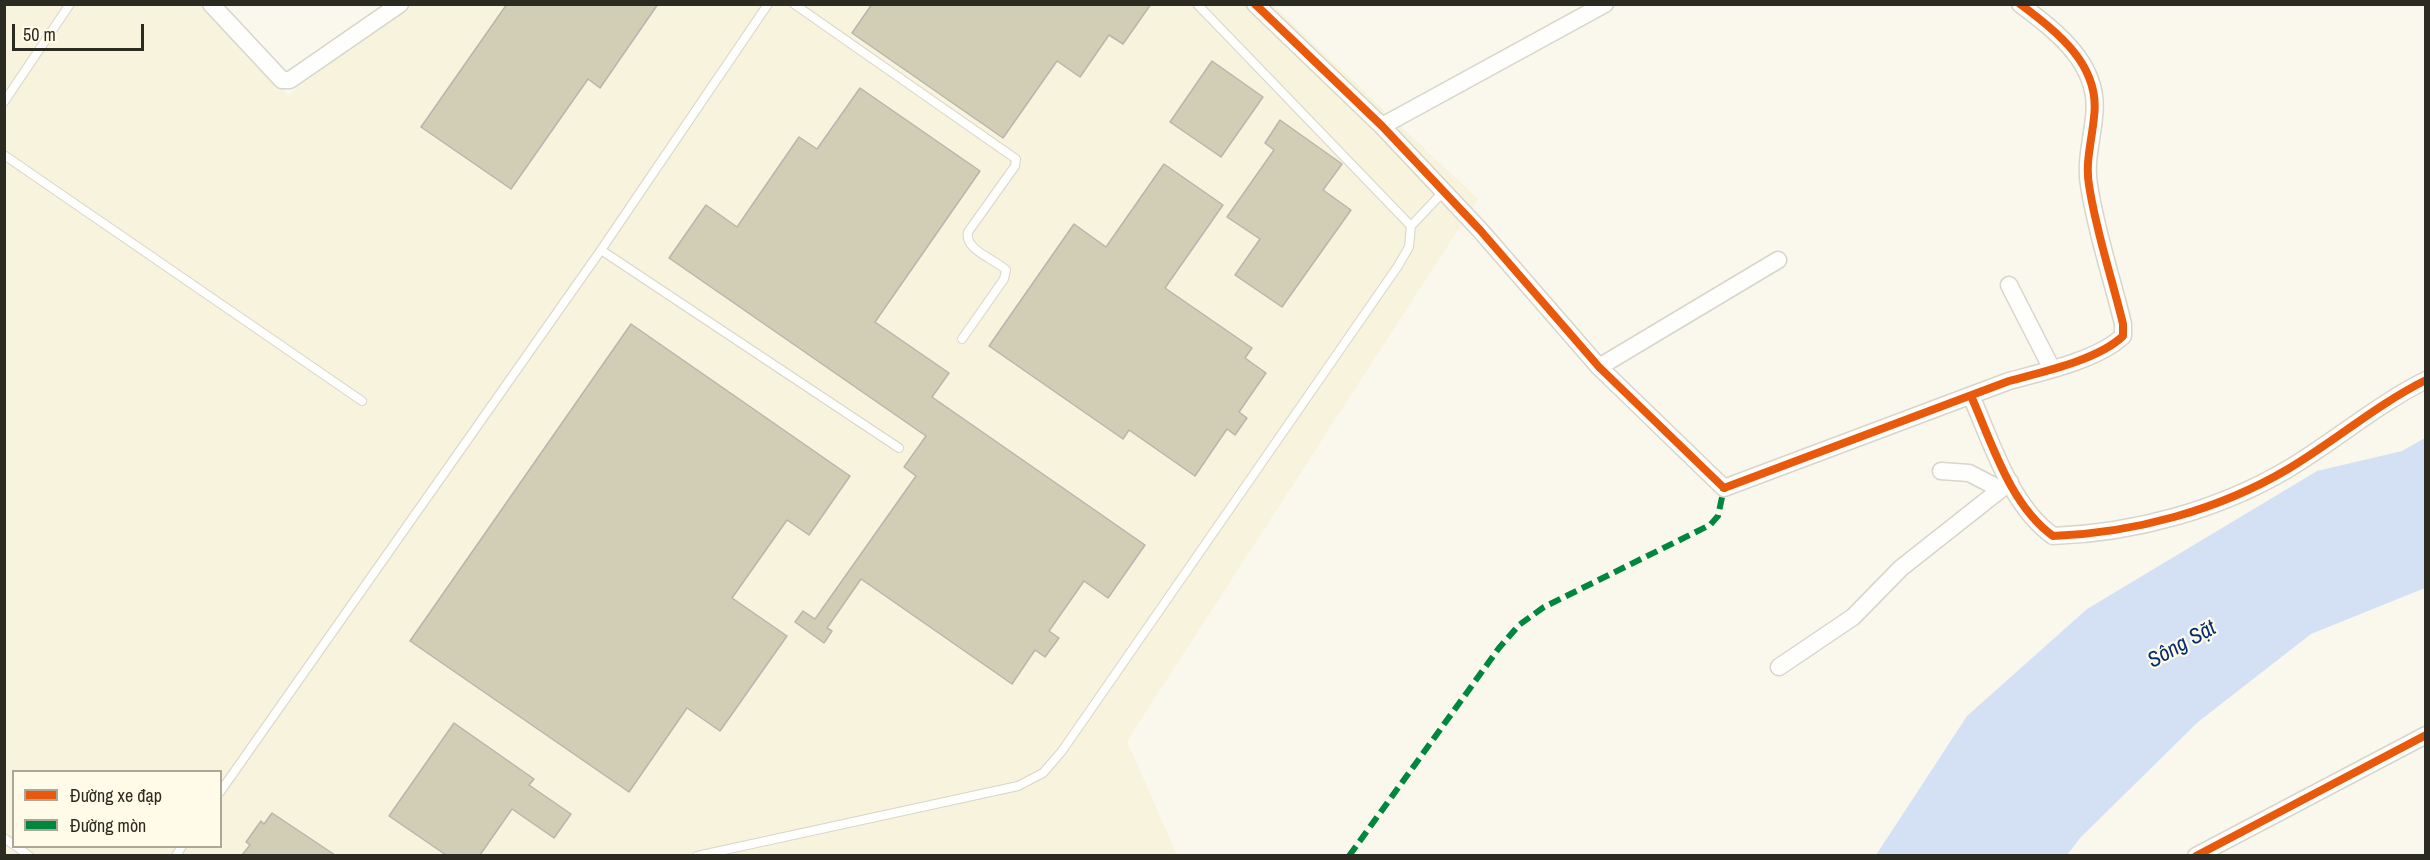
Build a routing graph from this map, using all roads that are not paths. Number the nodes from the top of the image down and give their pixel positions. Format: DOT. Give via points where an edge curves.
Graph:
graph roads {
  1 [pos="70,4"];
  2 [pos="211,4"];
  3 [pos="400,4"];
  4 [pos="768,4"];
  5 [pos="794,4"];
  6 [pos="1197,4"];
  7 [pos="1255,4"];
  8 [pos="1605,4"];
  9 [pos="2020,4"];
  10 [pos="4,102"];
  11 [pos="1382,126"];
  12 [pos="4,155"];
  13 [pos="1443,192"];
  14 [pos="1410,226"];
  15 [pos="601,250"];
  16 [pos="1778,260"];
  17 [pos="2009,285"];
  18 [pos="962,339"];
  19 [pos="1599,367"];
  20 [pos="2052,369"];
  21 [pos="2426,380"];
  22 [pos="1971,396"];
  23 [pos="362,401"];
  24 [pos="899,448"];
  25 [pos="1941,471"];
  26 [pos="2005,486"];
  27 [pos="1779,667"];
  28 [pos="2426,735"];
  29 [pos="222,789"];
  30 [pos="2206,853"];
  31 [pos="697,855"];
  1 -- 10 [label="lane"];
  2 -- 3 [label="street" via="282,80 290,80"];
  4 -- 15 [label="lane"];
  5 -- 18 [label="lane" via="1016,159 1015,166 968,232 969,245 1006,270 1004,279"];
  6 -- 14 [label="lane"];
  7 -- 11 [label="street"];
  8 -- 11 [label="street"];
  9 -- 20 [label="street" via="2077,54 2094,86 2089,186 2123,324 2123,336 2114,345"];
  11 -- 13 [label="street"];
  12 -- 23 [label="lane"];
  13 -- 14 [label="lane"];
  13 -- 19 [label="street"];
  14 -- 31 [label="lane" via="1408,247 1398,266 1043,773 1018,786"];
  15 -- 24 [label="lane"];
  15 -- 29 [label="lane"];
  16 -- 19 [label="street"];
  17 -- 20 [label="street"];
  19 -- 22 [label="street" via="1725,488"];
  20 -- 22 [label="street"];
  21 -- 26 [label="street" via="2376,408 2288,469 2235,495 2178,516 2054,536"];
  22 -- 26 [label="street"];
  25 -- 26 [label="street" via="1969,473"];
  26 -- 27 [label="street" via="1901,568 1853,617"];
  28 -- 30 [label="street"];
}
